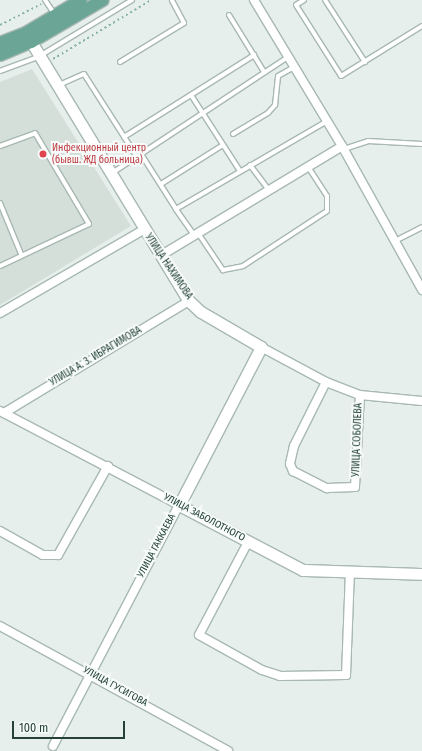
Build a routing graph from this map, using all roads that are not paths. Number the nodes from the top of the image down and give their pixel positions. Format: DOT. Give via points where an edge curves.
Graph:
graph roads {
  1 [pos="46,0"];
  2 [pos="81,0"];
  3 [pos="103,0"];
  4 [pos="132,0"];
  5 [pos="172,0"];
  6 [pos="254,0"];
  7 [pos="304,0"];
  8 [pos="325,0"];
  9 [pos="229,15"];
  10 [pos="58,21"];
  11 [pos="422,26"];
  12 [pos="28,37"];
  13 [pos="0,43"];
  14 [pos="0,55"];
  15 [pos="254,55"];
  16 [pos="288,57"];
  17 [pos="40,60"];
  18 [pos="120,62"];
  19 [pos="365,62"];
  20 [pos="294,66"];
  21 [pos="0,71"];
  22 [pos="264,72"];
  23 [pos="57,86"];
  24 [pos="191,95"];
  25 [pos="202,113"];
  26 [pos="327,121"];
  27 [pos="233,134"];
  28 [pos="124,138"];
  29 [pos="422,144"];
  30 [pos="223,145"];
  31 [pos="0,146"];
  32 [pos="343,148"];
  33 [pos="141,154"];
  34 [pos="136,157"];
  35 [pos="250,165"];
  36 [pos="308,167"];
  37 [pos="240,171"];
  38 [pos="110,174"];
  39 [pos="161,184"];
  40 [pos="269,191"];
  41 [pos="0,203"];
  42 [pos="176,209"];
  43 [pos="2,211"];
  44 [pos="422,227"];
  45 [pos="143,230"];
  46 [pos="196,235"];
  47 [pos="395,241"];
  48 [pos="21,254"];
  49 [pos="160,256"];
  50 [pos="0,266"];
  51 [pos="422,290"];
  52 [pos="189,301"];
  53 [pos="0,313"];
  54 [pos="261,347"];
  55 [pos="326,382"];
  56 [pos="360,395"];
  57 [pos="422,401"];
  58 [pos="2,412"];
  59 [pos="108,466"];
  60 [pos="179,505"];
  61 [pos="0,531"];
  62 [pos="248,542"];
  63 [pos="350,572"];
  64 [pos="422,574"];
  65 [pos="0,626"];
  66 [pos="91,673"];
  67 [pos="53,746"];
  68 [pos="228,751"];
  1 -- 10 [label="lane"];
  2 -- 10 [label="main road"];
  3 -- 10 [label="main road"];
  4 -- 17 [label="lane"];
  5 -- 18 [label="lane" via="184,23"];
  6 -- 16 [label="street"];
  7 -- 19 [label="lane" via="296,5 341,76"];
  8 -- 19 [label="lane"];
  9 -- 15 [label="lane"];
  10 -- 12 [label="main road"];
  11 -- 19 [label="lane"];
  12 -- 13 [label="main road"];
  12 -- 14 [label="main road"];
  12 -- 17 [label="street, УЛИЦА НАХИМОВА"];
  15 -- 22 [label="lane"];
  15 -- 24 [label="lane"];
  16 -- 20 [label="street"];
  16 -- 22 [label="lane"];
  17 -- 21 [label="lane"];
  17 -- 23 [label="street, УЛИЦА НАХИМОВА"];
  20 -- 26 [label="street"];
  20 -- 27 [label="lane" via="278,76 276,105 268,113"];
  22 -- 25 [label="lane"];
  23 -- 28 [label="lane" via="84,74"];
  23 -- 38 [label="street, УЛИЦА НАХИМОВА"];
  24 -- 25 [label="lane"];
  24 -- 28 [label="lane"];
  25 -- 30 [label="lane"];
  25 -- 33 [label="lane"];
  26 -- 32 [label="street"];
  26 -- 35 [label="lane"];
  28 -- 34 [label="lane"];
  29 -- 32 [label="lane" via="368,141"];
  30 -- 37 [label="lane"];
  30 -- 39 [label="lane"];
  31 -- 48 [label="lane" via="35,133 89,224"];
  32 -- 36 [label="street"];
  32 -- 47 [label="street"];
  33 -- 34 [label="lane"];
  33 -- 39 [label="lane"];
  34 -- 38 [label="lane"];
  35 -- 37 [label="lane"];
  35 -- 40 [label="lane"];
  36 -- 40 [label="street"];
  36 -- 46 [label="lane" via="327,196 327,211 243,266 223,270"];
  37 -- 42 [label="lane"];
  38 -- 45 [label="street, УЛИЦА НАХИМОВА"];
  39 -- 42 [label="lane"];
  40 -- 46 [label="street"];
  41 -- 43 [label="lane"];
  42 -- 46 [label="lane"];
  43 -- 48 [label="lane"];
  44 -- 47 [label="lane"];
  45 -- 49 [label="street, УЛИЦА НАХИМОВА"];
  45 -- 53 [label="street"];
  46 -- 49 [label="street"];
  47 -- 51 [label="street"];
  48 -- 50 [label="lane"];
  49 -- 52 [label="street, УЛИЦА НАХИМОВА"];
  52 -- 54 [label="street, УЛИЦА НАХИМОВА" via="201,312"];
  52 -- 58 [label="street, УЛИЦА А. З. ИБРАГИМОВА"];
  54 -- 55 [label="street, УЛИЦА НАХИМОВА"];
  54 -- 60 [label="street, УЛИЦА ГАККАЕВА"];
  55 -- 56 [label="street, УЛИЦА НАХИМОВА"];
  55 -- 56 [label="street, УЛИЦА СОБОЛЕВА" via="294,446 290,464 293,471 327,488 355,487"];
  56 -- 57 [label="street, УЛИЦА НАХИМОВА"];
  58 -- 59 [label="street, УЛИЦА ЗАБОЛОТНОГО"];
  59 -- 60 [label="street, УЛИЦА ЗАБОЛОТНОГО"];
  59 -- 61 [label="street" via="58,554 43,554"];
  60 -- 62 [label="street, УЛИЦА ЗАБОЛОТНОГО"];
  60 -- 66 [label="street, УЛИЦА ГАККАЕВА"];
  62 -- 63 [label="street, УЛИЦА ЗАБОЛОТНОГО" via="303,570"];
  62 -- 63 [label="street" via="199,635 268,672 299,677 346,675"];
  63 -- 64 [label="street, УЛИЦА ЗАБОЛОТНОГО"];
  65 -- 66 [label="street, УЛИЦА ГУСИГОВА"];
  66 -- 67 [label="street, УЛИЦА ГАККАЕВА"];
  66 -- 68 [label="street, УЛИЦА ГУСИГОВА"];
}
